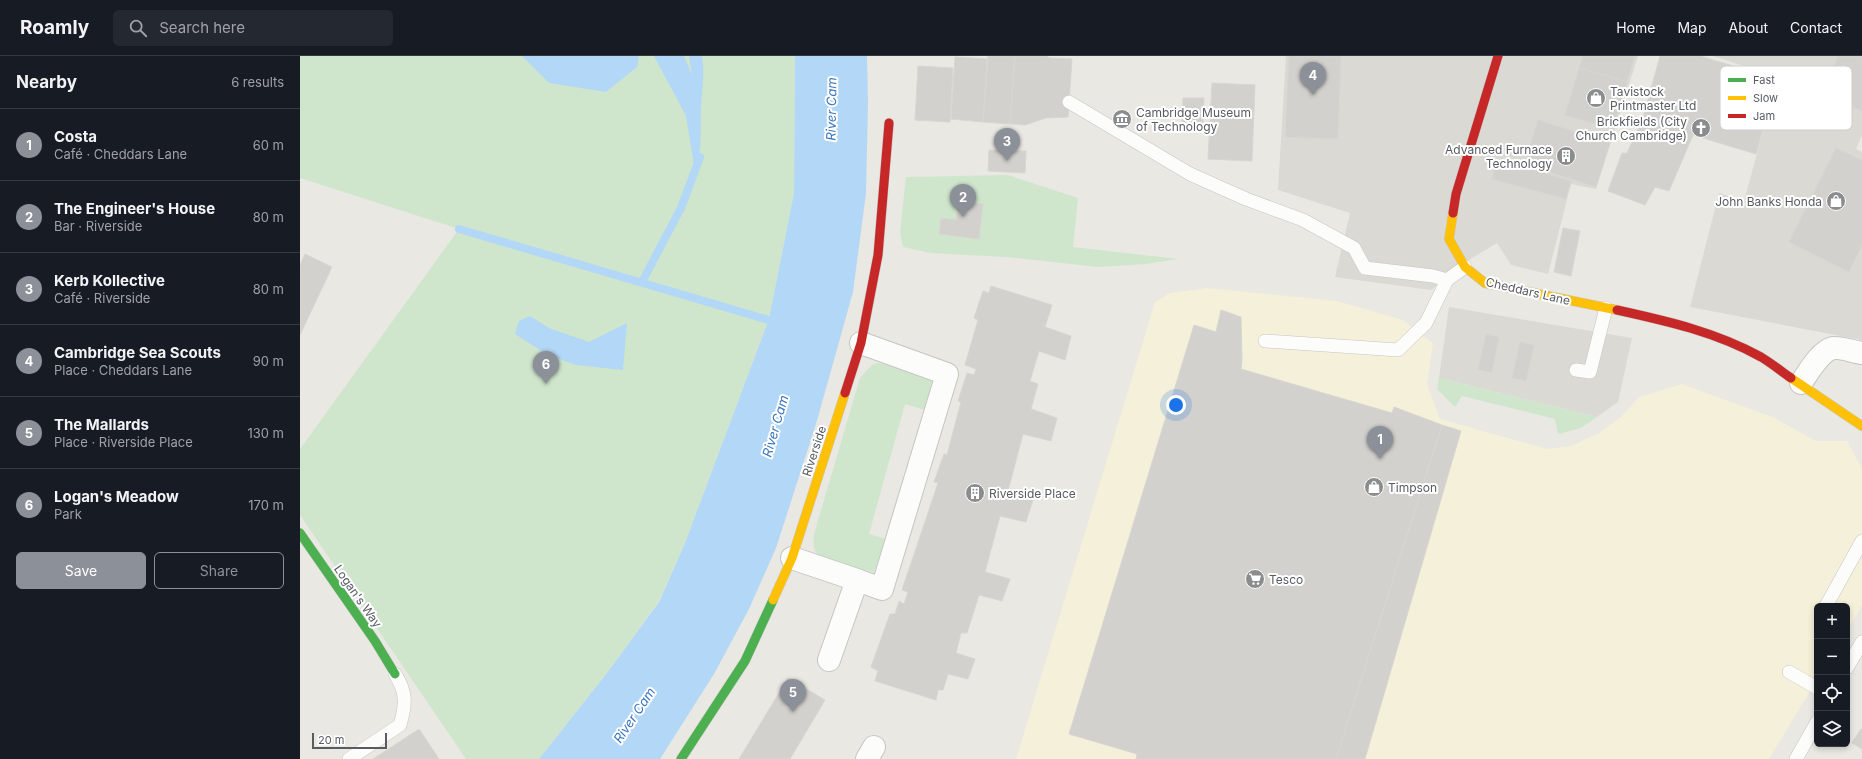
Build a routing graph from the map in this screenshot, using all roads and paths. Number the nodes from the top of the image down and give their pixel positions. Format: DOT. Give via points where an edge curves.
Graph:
graph roads {
  1 [pos="1498,56"];
  2 [pos="1069,102"];
  3 [pos="889,123"];
  4 [pos="1465,267"];
  5 [pos="1447,280"];
  6 [pos="1606,308"];
  7 [pos="1265,341"];
  8 [pos="861,343"];
  9 [pos="1862,353"];
  10 [pos="1576,370"];
  11 [pos="1801,383"];
  12 [pos="1862,426"];
  13 [pos="300,533"];
  14 [pos="1862,541"];
  15 [pos="792,558"];
  16 [pos="857,580"];
  17 [pos="1828,603"];
  18 [pos="1862,642"];
  19 [pos="829,660"];
  20 [pos="1850,663"];
  21 [pos="1789,672"];
  22 [pos="395,674"];
  23 [pos="1814,686"];
  24 [pos="1814,727"];
  25 [pos="349,759"];
  26 [pos="681,759"];
  27 [pos="1796,759"];
  1 -- 4 [label="street, Cheddars Lane" via="1456,194 1450,239"];
  2 -- 5 [label="lane" via="1190,174 1246,199 1303,220 1354,248 1365,268"];
  3 -- 8 [label="street, Riverside" via="878,255"];
  4 -- 5 [label="lane"];
  4 -- 6 [label="street, Cheddars Lane" via="1485,283"];
  5 -- 7 [label="lane" via="1426,323 1398,350"];
  6 -- 10 [label="lane" via="1590,372"];
  6 -- 11 [label="street, Cheddars Lane" via="1705,332 1762,357"];
  8 -- 15 [label="street, Riverside"];
  8 -- 16 [label="street" via="948,374 882,589"];
  9 -- 11 [label="street" via="1833,348 1815,362"];
  11 -- 12 [label="street, Cheddars Lane"];
  13 -- 22 [label="street, Logan's Way"];
  14 -- 17 [label="lane"];
  15 -- 16 [label="street"];
  15 -- 26 [label="street, Riverside" via="745,661"];
  16 -- 19 [label="street"];
  18 -- 20 [label="lane"];
  21 -- 23 [label="lane"];
  22 -- 25 [label="lane" via="402,686 405,706 400,725"];
  24 -- 27 [label="lane"];
}
